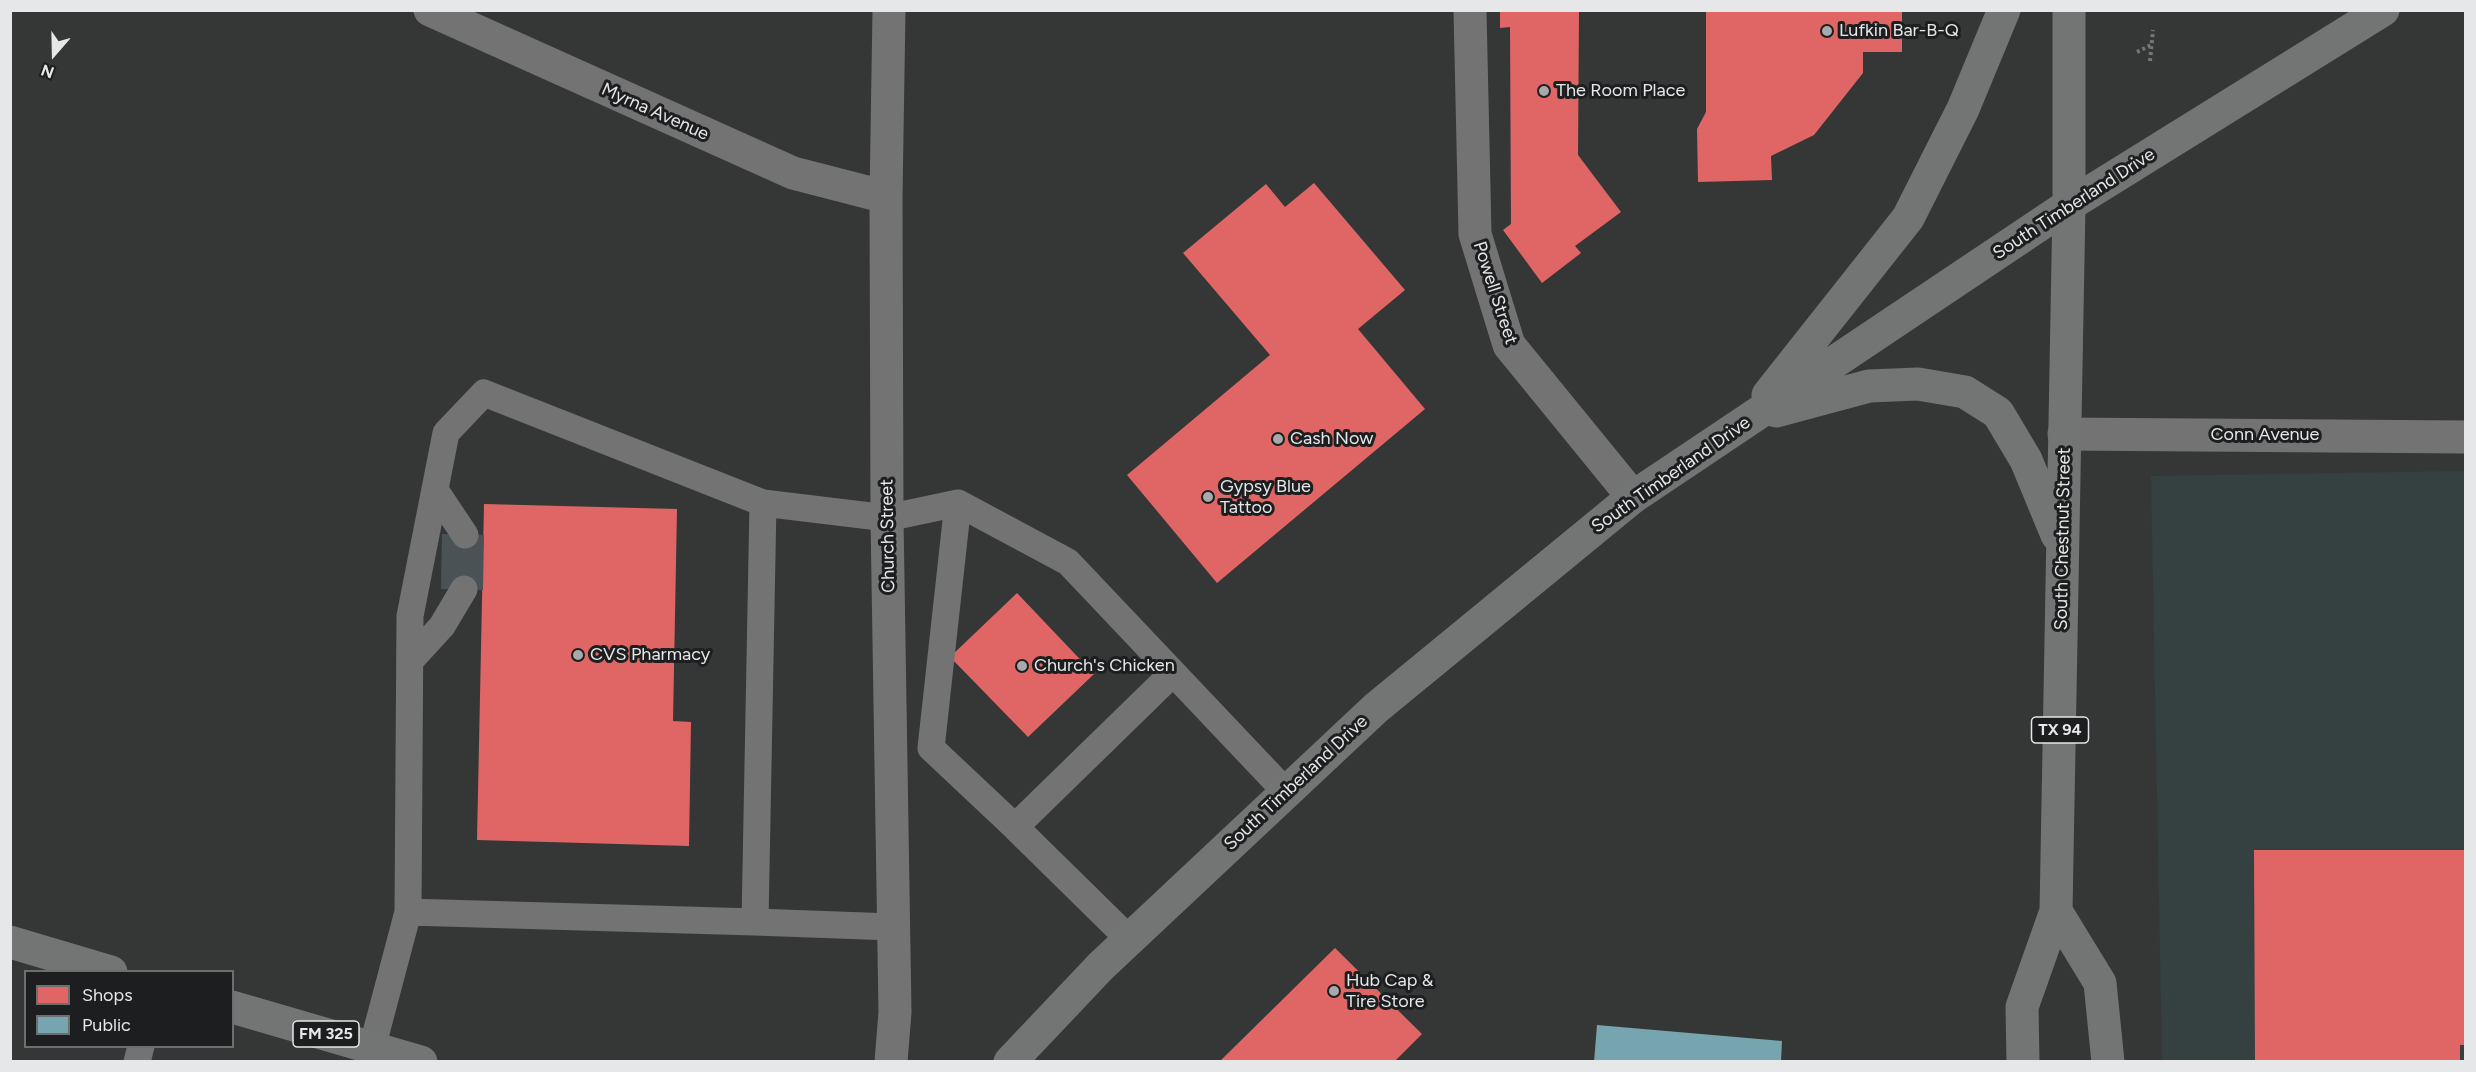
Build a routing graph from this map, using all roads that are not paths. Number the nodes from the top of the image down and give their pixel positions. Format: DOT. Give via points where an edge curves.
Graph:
graph roads {
  1 [pos="430,10"];
  2 [pos="889,10"];
  3 [pos="1470,10"];
  4 [pos="2004,10"];
  5 [pos="2069,10"];
  6 [pos="2383,10"];
  7 [pos="886,197"];
  8 [pos="2069,205"];
  9 [pos="1751,418"];
  10 [pos="2064,434"];
  11 [pos="2466,436"];
  12 [pos="435,490"];
  13 [pos="1633,497"];
  14 [pos="763,503"];
  15 [pos="958,503"];
  16 [pos="887,518"];
  17 [pos="465,535"];
  18 [pos="2063,549"];
  19 [pos="464,589"];
  20 [pos="410,661"];
  21 [pos="1173,673"];
  22 [pos="1286,792"];
  23 [pos="1015,827"];
  24 [pos="2056,911"];
  25 [pos="408,912"];
  26 [pos="755,922"];
  27 [pos="892,927"];
  28 [pos="1130,939"];
  29 [pos="10,942"];
  30 [pos="104,970"];
  31 [pos="234,1008"];
  32 [pos="372,1048"];
  33 [pos="421,1062"];
  34 [pos="891,1062"];
  35 [pos="1010,1062"];
  36 [pos="2023,1062"];
  37 [pos="2108,1062"];
  1 -- 7 [label="street, Myrna Avenue" via="793,173"];
  2 -- 7 [label="street, Church Street"];
  3 -- 13 [label="street, Powell Street" via="1475,234 1509,345"];
  4 -- 9 [label="main road" via="1963,109 1908,218"];
  5 -- 8 [label="main road, South Chestnut Street"];
  6 -- 8 [label="main road, South Timberland Drive"];
  7 -- 16 [label="street, Church Street"];
  8 -- 9 [label="main road, South Timberland Drive"];
  8 -- 10 [label="main road, South Chestnut Street / TX 94"];
  9 -- 13 [label="main road, South Timberland Drive"];
  9 -- 18 [label="main road" via="1869,386 1918,384 1965,392 1998,413 2026,460"];
  10 -- 11 [label="street, Conn Avenue"];
  10 -- 18 [label="main road, South Chestnut Street / TX 94"];
  12 -- 14 [label="lane" via="446,433 484,393"];
  12 -- 17 [label="lane"];
  12 -- 20 [label="lane" via="410,616"];
  13 -- 22 [label="main road, South Timberland Drive" via="1376,708"];
  14 -- 16 [label="lane"];
  14 -- 26 [label="lane"];
  15 -- 16 [label="lane"];
  15 -- 21 [label="lane" via="1068,562"];
  15 -- 23 [label="lane" via="931,748"];
  16 -- 27 [label="street, Church Street"];
  18 -- 24 [label="main road, South Chestnut Street / TX 94"];
  19 -- 20 [label="lane" via="442,626"];
  20 -- 25 [label="lane"];
  21 -- 22 [label="lane"];
  21 -- 23 [label="lane"];
  22 -- 28 [label="main road, South Timberland Drive"];
  23 -- 28 [label="lane"];
  24 -- 36 [label="main road, South Chestnut Street / TX 94" via="2022,1007"];
  24 -- 37 [label="main road" via="2100,983"];
  25 -- 26 [label="lane"];
  25 -- 32 [label="lane"];
  26 -- 27 [label="lane"];
  27 -- 34 [label="street, Church Street" via="895,1012"];
  28 -- 35 [label="main road, South Timberland Drive"];
  29 -- 30 [label="main road"];
  31 -- 32 [label="main road, FM 325"];
  32 -- 33 [label="main road, FM 325"];
}
